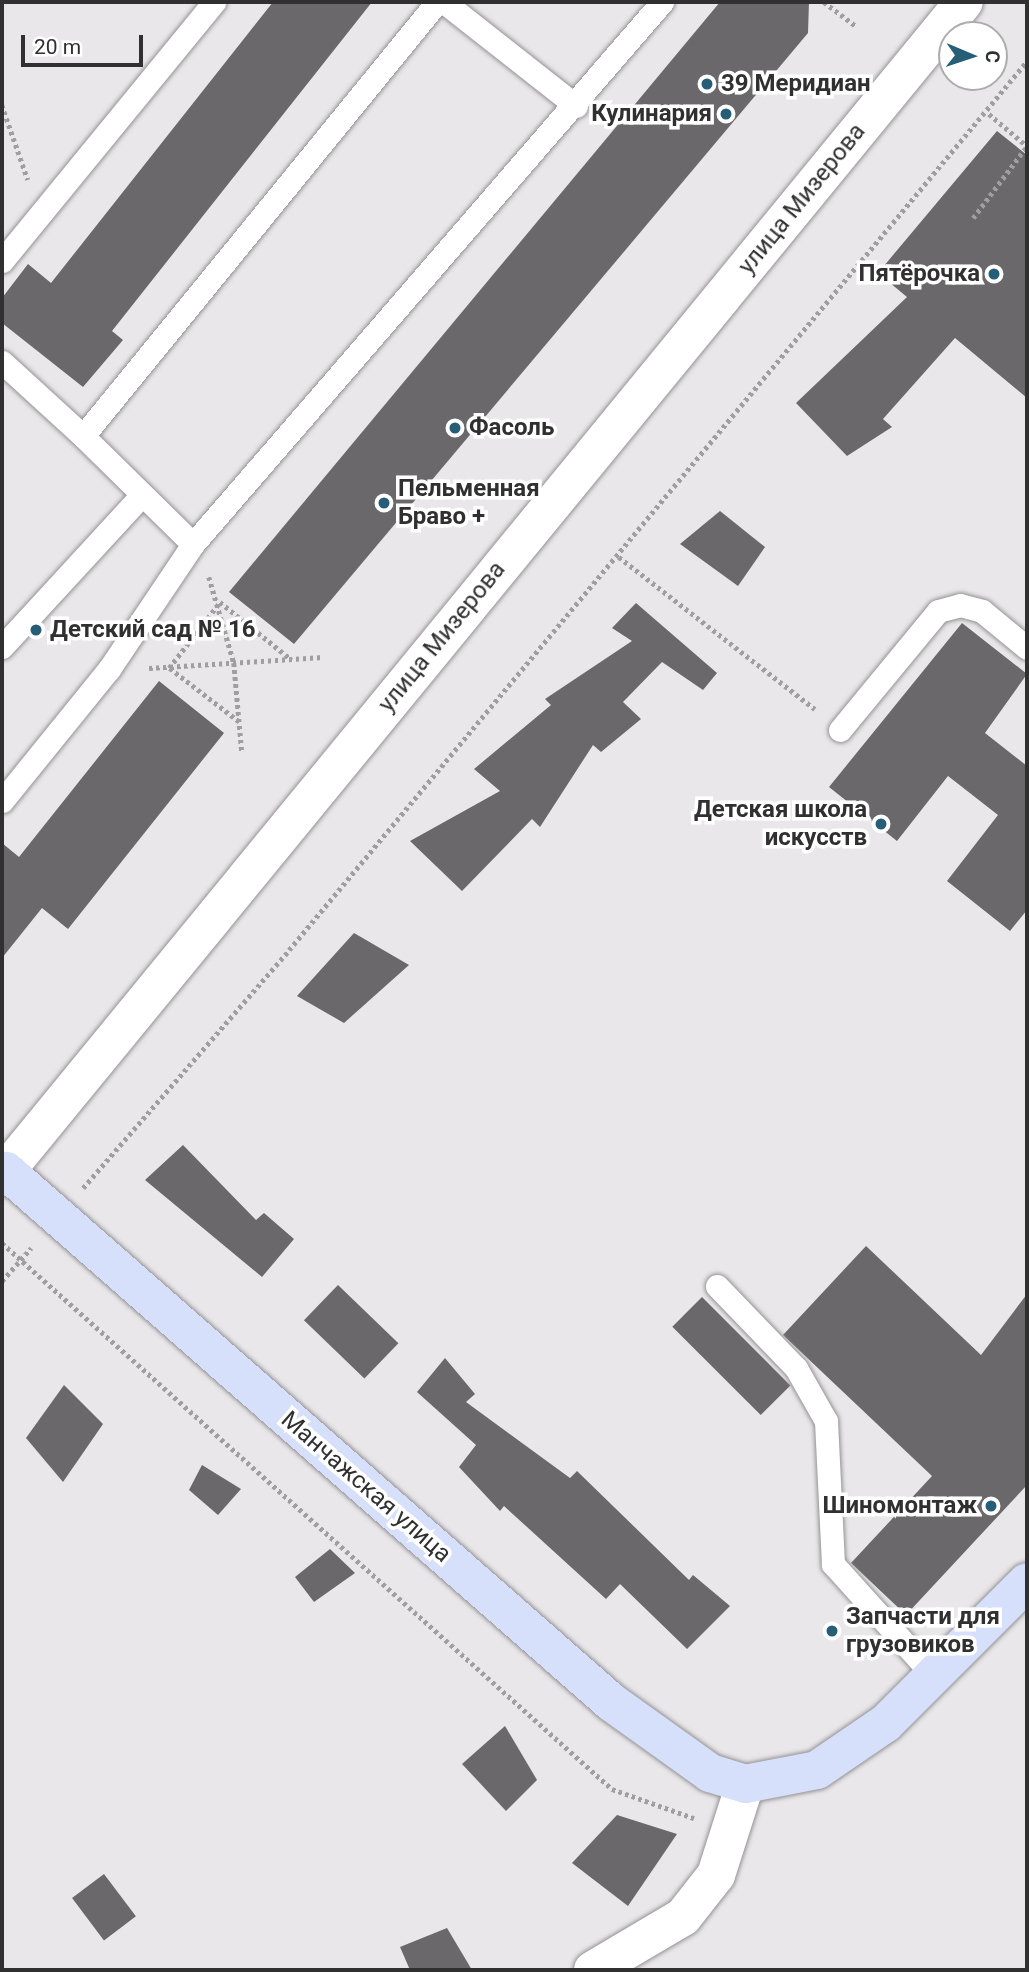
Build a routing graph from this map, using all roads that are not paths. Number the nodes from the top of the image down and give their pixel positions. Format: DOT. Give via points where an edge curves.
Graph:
graph roads {
  1 [pos="214,2"];
  2 [pos="437,2"];
  3 [pos="444,2"];
  4 [pos="662,2"];
  5 [pos="964,2"];
  6 [pos="576,106"];
  7 [pos="2,261"];
  8 [pos="2,362"];
  9 [pos="82,436"];
  10 [pos="141,496"];
  11 [pos="193,544"];
  12 [pos="10,622"];
  13 [pos="2,648"];
  14 [pos="1027,648"];
  15 [pos="840,730"];
  16 [pos="2,801"];
  17 [pos="3,1172"];
  18 [pos="717,1286"];
  19 [pos="1027,1582"];
  20 [pos="1014,1611"];
  21 [pos="934,1676"];
  22 [pos="745,1784"];
  23 [pos="593,1970"];
  1 -- 7 [label="lane"];
  2 -- 9 [label="lane"];
  3 -- 6 [label="lane"];
  4 -- 6 [label="lane"];
  5 -- 17 [label="main road, улица Мизерова"];
  6 -- 11 [label="lane"];
  8 -- 9 [label="lane"];
  9 -- 10 [label="lane"];
  10 -- 11 [label="lane"];
  10 -- 12 [label="lane"];
  11 -- 16 [label="lane" via="109,669"];
  12 -- 13 [label="lane"];
  14 -- 15 [label="lane" via="982,611 960,605 937,611"];
  17 -- 22 [label="main road, Манчажская улица" via="611,1702 676,1754"];
  18 -- 21 [label="lane" via="796,1368 826,1421 833,1564"];
  19 -- 20 [label="main road"];
  20 -- 21 [label="main road"];
  21 -- 22 [label="main road" via="886,1723 817,1770"];
  22 -- 23 [label="main road" via="716,1875 683,1917"];
}
